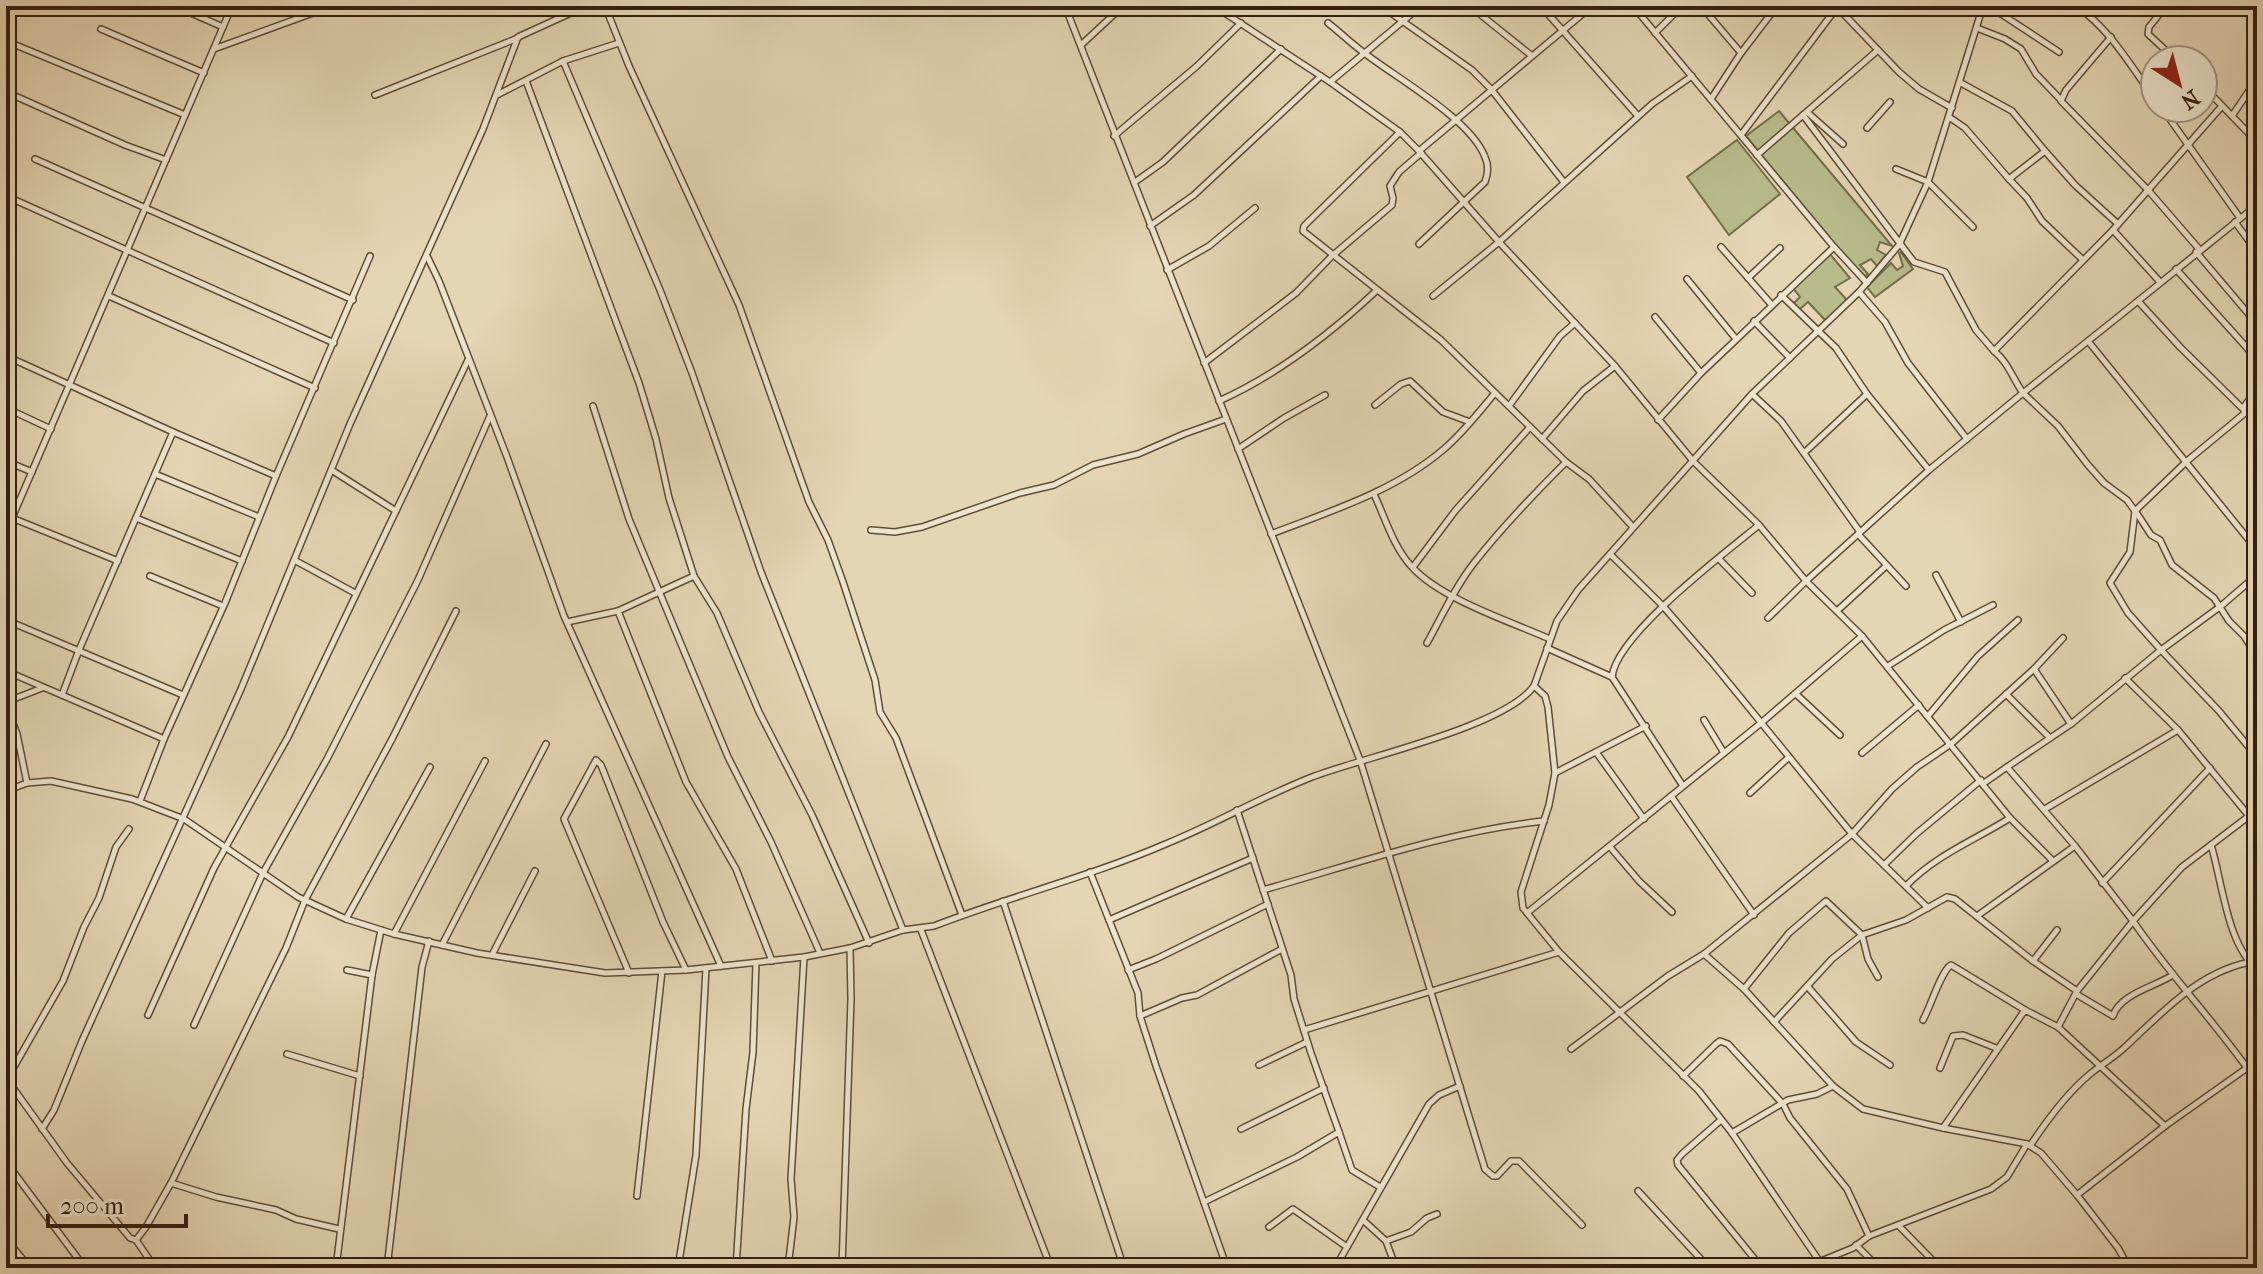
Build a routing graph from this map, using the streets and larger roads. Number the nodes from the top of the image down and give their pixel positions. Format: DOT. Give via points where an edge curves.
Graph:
graph roads {
  1 [pos="175,6"];
  2 [pos="232,6"];
  3 [pos="332,6"];
  4 [pos="586,6"];
  5 [pos="605,6"];
  6 [pos="1065,6"];
  7 [pos="1123,6"];
  8 [pos="1214,6"];
  9 [pos="1240,6"];
  10 [pos="1381,6"];
  11 [pos="1421,6"];
  12 [pos="1541,6"];
  13 [pos="1592,6"];
  14 [pos="1633,6"];
  15 [pos="1682,6"];
  16 [pos="1701,6"];
  17 [pos="1777,6"];
  18 [pos="1837,6"];
  19 [pos="1983,6"];
  20 [pos="1989,6"];
  21 [pos="2077,6"];
  22 [pos="2166,6"];
  23 [pos="1476,11"];
  24 [pos="1228,15"];
  25 [pos="1403,21"];
  26 [pos="1241,23"];
  27 [pos="1328,23"];
  28 [pos="223,27"];
  29 [pos="1977,28"];
  30 [pos="101,29"];
  31 [pos="1565,30"];
  32 [pos="1655,33"];
  33 [pos="518,37"];
  34 [pos="2111,37"];
  35 [pos="6,41"];
  36 [pos="619,43"];
  37 [pos="2159,44"];
  38 [pos="1081,45"];
  39 [pos="1281,49"];
  40 [pos="214,50"];
  41 [pos="1878,50"];
  42 [pos="1363,52"];
  43 [pos="2059,52"];
  44 [pos="1741,53"];
  45 [pos="1532,56"];
  46 [pos="563,61"];
  47 [pos="204,73"];
  48 [pos="2139,74"];
  49 [pos="1321,76"];
  50 [pos="1692,76"];
  51 [pos="2257,79"];
  52 [pos="526,81"];
  53 [pos="1330,82"];
  54 [pos="1961,83"];
  55 [pos="1491,89"];
  56 [pos="6,92"];
  57 [pos="375,95"];
  58 [pos="496,95"];
  59 [pos="1711,99"];
  60 [pos="2061,101"];
  61 [pos="1890,102"];
  62 [pos="2219,103"];
  63 [pos="2222,106"];
  64 [pos="1952,108"];
  65 [pos="1805,113"];
  66 [pos="185,115"];
  67 [pos="1638,116"];
  68 [pos="2232,116"];
  69 [pos="1949,117"];
  70 [pos="1455,119"];
  71 [pos="2174,124"];
  72 [pos="1867,128"];
  73 [pos="1400,132"];
  74 [pos="1741,135"];
  75 [pos="1114,136"];
  76 [pos="2188,142"];
  77 [pos="2257,142"];
  78 [pos="1843,144"];
  79 [pos="2045,151"];
  80 [pos="1420,152"];
  81 [pos="1757,155"];
  82 [pos="35,159"];
  83 [pos="166,160"];
  84 [pos="1896,169"];
  85 [pos="2009,179"];
  86 [pos="1564,181"];
  87 [pos="1135,182"];
  88 [pos="1928,182"];
  89 [pos="2148,190"];
  90 [pos="6,196"];
  91 [pos="1464,202"];
  92 [pos="2257,205"];
  93 [pos="147,207"];
  94 [pos="1255,208"];
  95 [pos="2238,220"];
  96 [pos="1150,226"];
  97 [pos="1973,227"];
  98 [pos="2116,227"];
  99 [pos="1499,242"];
  100 [pos="1419,244"];
  101 [pos="1899,245"];
  102 [pos="1721,247"];
  103 [pos="1834,247"];
  104 [pos="1780,248"];
  105 [pos="2197,251"];
  106 [pos="127,252"];
  107 [pos="2257,252"];
  108 [pos="370,256"];
  109 [pos="427,256"];
  110 [pos="1332,256"];
  111 [pos="2083,260"];
  112 [pos="2176,269"];
  113 [pos="1167,270"];
  114 [pos="1748,278"];
  115 [pos="1687,279"];
  116 [pos="2160,282"];
  117 [pos="1867,283"];
  118 [pos="1376,291"];
  119 [pos="1859,292"];
  120 [pos="1781,295"];
  121 [pos="109,296"];
  122 [pos="1433,296"];
  123 [pos="353,300"];
  124 [pos="2138,301"];
  125 [pos="1771,304"];
  126 [pos="1655,317"];
  127 [pos="1754,321"];
  128 [pos="1575,323"];
  129 [pos="2257,324"];
  130 [pos="1820,331"];
  131 [pos="1736,339"];
  132 [pos="2088,341"];
  133 [pos="334,343"];
  134 [pos="1994,351"];
  135 [pos="6,356"];
  136 [pos="1790,358"];
  137 [pos="468,359"];
  138 [pos="2257,359"];
  139 [pos="1204,363"];
  140 [pos="1615,366"];
  141 [pos="1701,373"];
  142 [pos="72,384"];
  143 [pos="315,388"];
  144 [pos="2257,389"];
  145 [pos="1495,393"];
  146 [pos="2023,393"];
  147 [pos="1752,394"];
  148 [pos="1867,394"];
  149 [pos="1325,395"];
  150 [pos="1219,401"];
  151 [pos="1375,405"];
  152 [pos="593,406"];
  153 [pos="1509,406"];
  154 [pos="6,408"];
  155 [pos="2243,408"];
  156 [pos="491,415"];
  157 [pos="1226,419"];
  158 [pos="1658,420"];
  159 [pos="1470,422"];
  160 [pos="1530,427"];
  161 [pos="51,429"];
  162 [pos="173,432"];
  163 [pos="1542,439"];
  164 [pos="1967,439"];
  165 [pos="1238,449"];
  166 [pos="1804,453"];
  167 [pos="6,461"];
  168 [pos="1693,461"];
  169 [pos="2187,461"];
  170 [pos="1566,462"];
  171 [pos="1929,470"];
  172 [pos="333,471"];
  173 [pos="32,472"];
  174 [pos="155,474"];
  175 [pos="276,476"];
  176 [pos="1374,494"];
  177 [pos="396,510"];
  178 [pos="2135,511"];
  179 [pos="259,517"];
  180 [pos="12,518"];
  181 [pos="136,518"];
  182 [pos="1759,525"];
  183 [pos="1633,527"];
  184 [pos="871,530"];
  185 [pos="6,532"];
  186 [pos="1859,533"];
  187 [pos="1271,534"];
  188 [pos="2257,550"];
  189 [pos="1610,554"];
  190 [pos="1719,559"];
  191 [pos="296,560"];
  192 [pos="118,561"];
  193 [pos="242,561"];
  194 [pos="1886,566"];
  195 [pos="1412,568"];
  196 [pos="1936,575"];
  197 [pos="2257,575"];
  198 [pos="150,576"];
  199 [pos="694,576"];
  200 [pos="1806,581"];
  201 [pos="1906,586"];
  202 [pos="355,593"];
  203 [pos="660,593"];
  204 [pos="1752,593"];
  205 [pos="1452,596"];
  206 [pos="1662,605"];
  207 [pos="1993,605"];
  208 [pos="223,606"];
  209 [pos="2221,606"];
  210 [pos="456,611"];
  211 [pos="618,611"];
  212 [pos="1837,611"];
  213 [pos="1768,618"];
  214 [pos="6,620"];
  215 [pos="2018,620"];
  216 [pos="567,622"];
  217 [pos="1961,622"];
  218 [pos="1862,636"];
  219 [pos="2063,638"];
  220 [pos="1550,639"];
  221 [pos="1427,643"];
  222 [pos="1547,648"];
  223 [pos="79,650"];
  224 [pos="2161,650"];
  225 [pos="2257,657"];
  226 [pos="1888,666"];
  227 [pos="2034,669"];
  228 [pos="6,671"];
  229 [pos="317,673"];
  230 [pos="1612,677"];
  231 [pos="2125,678"];
  232 [pos="1534,686"];
  233 [pos="43,687"];
  234 [pos="1796,694"];
  235 [pos="2006,694"];
  236 [pos="62,695"];
  237 [pos="183,695"];
  238 [pos="6,704"];
  239 [pos="1919,705"];
  240 [pos="1928,716"];
  241 [pos="1704,720"];
  242 [pos="1761,723"];
  243 [pos="2071,724"];
  244 [pos="1646,726"];
  245 [pos="2178,730"];
  246 [pos="1840,735"];
  247 [pos="2050,738"];
  248 [pos="164,739"];
  249 [pos="546,744"];
  250 [pos="1951,744"];
  251 [pos="1596,752"];
  252 [pos="1724,753"];
  253 [pos="1862,753"];
  254 [pos="1789,757"];
  255 [pos="2257,757"];
  256 [pos="1360,760"];
  257 [pos="485,761"];
  258 [pos="430,767"];
  259 [pos="2007,767"];
  260 [pos="2210,768"];
  261 [pos="1555,773"];
  262 [pos="1983,782"];
  263 [pos="27,783"];
  264 [pos="1683,786"];
  265 [pos="6,791"];
  266 [pos="1750,793"];
  267 [pos="1671,796"];
  268 [pos="140,801"];
  269 [pos="2045,809"];
  270 [pos="1237,810"];
  271 [pos="2257,810"];
  272 [pos="2249,816"];
  273 [pos="2010,818"];
  274 [pos="184,819"];
  275 [pos="1644,819"];
  276 [pos="1544,821"];
  277 [pos="129,829"];
  278 [pos="1852,834"];
  279 [pos="2211,845"];
  280 [pos="226,846"];
  281 [pos="2075,846"];
  282 [pos="1610,847"];
  283 [pos="1387,855"];
  284 [pos="1253,858"];
  285 [pos="2052,860"];
  286 [pos="1884,865"];
  287 [pos="535,871"];
  288 [pos="1090,872"];
  289 [pos="263,873"];
  290 [pos="2102,883"];
  291 [pos="1906,886"];
  292 [pos="1263,890"];
  293 [pos="305,900"];
  294 [pos="1003,901"];
  295 [pos="1268,904"];
  296 [pos="1928,908"];
  297 [pos="1672,912"];
  298 [pos="1526,913"];
  299 [pos="962,915"];
  300 [pos="1754,915"];
  301 [pos="1977,916"];
  302 [pos="346,919"];
  303 [pos="1109,920"];
  304 [pos="2133,921"];
  305 [pos="381,930"];
  306 [pos="903,930"];
  307 [pos="921,930"];
  308 [pos="2057,930"];
  309 [pos="394,934"];
  310 [pos="1862,935"];
  311 [pos="429,941"];
  312 [pos="869,943"];
  313 [pos="442,945"];
  314 [pos="850,948"];
  315 [pos="1282,949"];
  316 [pos="1559,952"];
  317 [pos="820,953"];
  318 [pos="1704,954"];
  319 [pos="492,955"];
  320 [pos="804,957"];
  321 [pos="772,961"];
  322 [pos="2033,961"];
  323 [pos="2257,961"];
  324 [pos="2249,962"];
  325 [pos="756,963"];
  326 [pos="721,966"];
  327 [pos="706,968"];
  328 [pos="2257,969"];
  329 [pos="347,970"];
  330 [pos="686,970"];
  331 [pos="1128,970"];
  332 [pos="662,971"];
  333 [pos="629,973"];
  334 [pos="372,975"];
  335 [pos="2173,975"];
  336 [pos="1878,977"];
  337 [pos="1808,987"];
  338 [pos="1744,989"];
  339 [pos="2076,992"];
  340 [pos="1431,993"];
  341 [pos="2188,993"];
  342 [pos="2025,1010"];
  343 [pos="1622,1013"];
  344 [pos="148,1015"];
  345 [pos="1140,1016"];
  346 [pos="1923,1020"];
  347 [pos="1774,1022"];
  348 [pos="194,1025"];
  349 [pos="2058,1027"];
  350 [pos="1304,1030"];
  351 [pos="1307,1042"];
  352 [pos="1996,1048"];
  353 [pos="1571,1049"];
  354 [pos="287,1054"];
  355 [pos="1259,1065"];
  356 [pos="1890,1065"];
  357 [pos="2102,1066"];
  358 [pos="1940,1068"];
  359 [pos="2247,1068"];
  360 [pos="360,1076"];
  361 [pos="1683,1076"];
  362 [pos="6,1079"];
  363 [pos="2257,1082"];
  364 [pos="1460,1086"];
  365 [pos="1833,1086"];
  366 [pos="1324,1088"];
  367 [pos="1783,1104"];
  368 [pos="1721,1120"];
  369 [pos="2165,1126"];
  370 [pos="1943,1128"];
  371 [pos="42,1129"];
  372 [pos="1241,1129"];
  373 [pos="1339,1132"];
  374 [pos="1732,1133"];
  375 [pos="2029,1145"];
  376 [pos="6,1162"];
  377 [pos="171,1183"];
  378 [pos="1380,1187"];
  379 [pos="1638,1191"];
  380 [pos="2077,1195"];
  381 [pos="637,1196"];
  382 [pos="1204,1202"];
  383 [pos="1437,1214"];
  384 [pos="1363,1220"];
  385 [pos="1582,1225"];
  386 [pos="1898,1225"];
  387 [pos="1269,1227"];
  388 [pos="339,1229"];
  389 [pos="1869,1236"];
  390 [pos="6,1239"];
  391 [pos="136,1240"];
  392 [pos="1386,1241"];
  393 [pos="1856,1245"];
  394 [pos="1347,1247"];
  395 [pos="1822,1265"];
  396 [pos="30,1268"];
  397 [pos="85,1268"];
  398 [pos="155,1268"];
  399 [pos="336,1268"];
  400 [pos="387,1268"];
  401 [pos="678,1268"];
  402 [pos="736,1268"];
  403 [pos="788,1268"];
  404 [pos="842,1268"];
  405 [pos="1051,1268"];
  406 [pos="1124,1268"];
  407 [pos="1227,1268"];
  408 [pos="1335,1268"];
  409 [pos="1396,1268"];
  410 [pos="1709,1268"];
  411 [pos="1762,1268"];
  412 [pos="1804,1268"];
  413 [pos="1879,1268"];
  414 [pos="1940,1268"];
  415 [pos="2129,1268"];
  1 -- 28 [label="street"];
  2 -- 28 [label="street"];
  3 -- 40 [label="street"];
  4 -- 33 [label="street"];
  5 -- 36 [label="street"];
  6 -- 38 [label="street"];
  7 -- 38 [label="street"];
  8 -- 24 [label="street"];
  9 -- 24 [label="street"];
  10 -- 25 [label="street"];
  11 -- 25 [label="street"];
  12 -- 31 [label="street"];
  13 -- 31 [label="street"];
  14 -- 32 [label="street"];
  15 -- 32 [label="street"];
  16 -- 44 [label="street"];
  17 -- 44 [label="street"];
  18 -- 41 [label="street"];
  18 -- 74 [label="street"];
  19 -- 29 [label="street"];
  20 -- 43 [label="street"];
  21 -- 34 [label="street"];
  22 -- 37 [label="street" via="2149,27 2148,34"];
  23 -- 45 [label="street"];
  24 -- 26 [label="street"];
  25 -- 42 [label="street"];
  25 -- 55 [label="street"];
  26 -- 39 [label="street"];
  26 -- 75 [label="street"];
  27 -- 42 [label="street"];
  28 -- 40 [label="street"];
  29 -- 54 [label="street"];
  29 -- 60 [label="street" via="2021,49"];
  30 -- 47 [label="street"];
  31 -- 45 [label="street"];
  31 -- 67 [label="street"];
  32 -- 50 [label="street"];
  33 -- 57 [label="street"];
  33 -- 58 [label="street"];
  34 -- 48 [label="street"];
  34 -- 60 [label="street"];
  35 -- 66 [label="street"];
  36 -- 46 [label="street"];
  36 -- 299 [label="street" via="739,305 843,582 880,712 896,738"];
  38 -- 75 [label="street"];
  39 -- 49 [label="street"];
  39 -- 87 [label="street" via="1163,162"];
  40 -- 47 [label="street"];
  41 -- 64 [label="street" via="1919,89"];
  41 -- 65 [label="street"];
  42 -- 53 [label="street"];
  42 -- 70 [label="street"];
  44 -- 59 [label="street"];
  45 -- 55 [label="street"];
  46 -- 52 [label="street"];
  46 -- 306 [label="street" via="660,290 761,572"];
  47 -- 66 [label="street"];
  49 -- 53 [label="street"];
  49 -- 96 [label="street" via="1194,195"];
  50 -- 59 [label="street"];
  50 -- 67 [label="street"];
  51 -- 68 [label="street"];
  52 -- 58 [label="street"];
  52 -- 199 [label="street" via="639,383"];
  53 -- 73 [label="street"];
  54 -- 64 [label="street"];
  54 -- 79 [label="street" via="2012,111"];
  55 -- 70 [label="street"];
  55 -- 86 [label="street"];
  56 -- 83 [label="street"];
  58 -- 109 [label="street"];
  59 -- 74 [label="street"];
  60 -- 89 [label="street"];
  61 -- 72 [label="street"];
  62 -- 63 [label="street"];
  63 -- 68 [label="street"];
  63 -- 76 [label="street"];
  64 -- 69 [label="street"];
  65 -- 78 [label="street"];
  65 -- 81 [label="street"];
  65 -- 101 [label="street"];
  66 -- 83 [label="street"];
  67 -- 86 [label="street"];
  68 -- 77 [label="street"];
  69 -- 85 [label="street"];
  69 -- 88 [label="street"];
  70 -- 80 [label="street"];
  70 -- 91 [label="street" via="1478,144 1488,170 1485,182"];
  71 -- 76 [label="street"];
  73 -- 80 [label="street"];
  73 -- 110 [label="street" via="1304,226 1306,235"];
  74 -- 81 [label="street"];
  75 -- 87 [label="street"];
  76 -- 89 [label="street"];
  76 -- 95 [label="street"];
  79 -- 85 [label="street"];
  79 -- 98 [label="street"];
  80 -- 91 [label="street"];
  80 -- 110 [label="street" via="1393,179 1392,205"];
  81 -- 103 [label="street"];
  82 -- 93 [label="street"];
  83 -- 93 [label="street"];
  84 -- 88 [label="street"];
  85 -- 111 [label="street"];
  86 -- 99 [label="street"];
  87 -- 96 [label="street"];
  88 -- 97 [label="street"];
  88 -- 101 [label="street"];
  89 -- 98 [label="street"];
  89 -- 105 [label="street"];
  90 -- 106 [label="street"];
  91 -- 99 [label="street"];
  91 -- 100 [label="street"];
  92 -- 95 [label="street"];
  93 -- 106 [label="street"];
  93 -- 123 [label="street"];
  94 -- 113 [label="street" via="1209,246"];
  95 -- 105 [label="street"];
  95 -- 107 [label="street"];
  96 -- 113 [label="street"];
  98 -- 111 [label="street"];
  98 -- 116 [label="street"];
  99 -- 122 [label="street"];
  99 -- 128 [label="street"];
  101 -- 117 [label="street"];
  101 -- 134 [label="street" via="1914,262 1945,272 1976,330"];
  102 -- 114 [label="street"];
  103 -- 117 [label="street"];
  103 -- 120 [label="street"];
  104 -- 114 [label="street"];
  105 -- 112 [label="street"];
  105 -- 129 [label="street"];
  106 -- 121 [label="street"];
  106 -- 133 [label="street"];
  108 -- 123 [label="street"];
  109 -- 137 [label="street"];
  109 -- 172 [label="street"];
  110 -- 118 [label="street"];
  110 -- 139 [label="street" via="1287,301"];
  111 -- 134 [label="street"];
  112 -- 116 [label="street"];
  112 -- 138 [label="street"];
  113 -- 139 [label="street"];
  114 -- 125 [label="street"];
  115 -- 131 [label="street"];
  116 -- 124 [label="street"];
  117 -- 119 [label="street"];
  118 -- 145 [label="street" via="1441,340"];
  118 -- 150 [label="street" via="1325,336"];
  119 -- 130 [label="street"];
  119 -- 164 [label="street"];
  120 -- 125 [label="street"];
  120 -- 130 [label="street"];
  121 -- 142 [label="street"];
  121 -- 143 [label="street"];
  123 -- 133 [label="street"];
  124 -- 132 [label="street"];
  124 -- 155 [label="street"];
  125 -- 127 [label="street"];
  126 -- 141 [label="street"];
  127 -- 131 [label="street"];
  127 -- 136 [label="street"];
  128 -- 140 [label="street"];
  128 -- 153 [label="street"];
  130 -- 136 [label="street"];
  130 -- 148 [label="street"];
  131 -- 141 [label="street"];
  132 -- 146 [label="street"];
  132 -- 169 [label="street"];
  133 -- 143 [label="street"];
  134 -- 146 [label="street"];
  135 -- 142 [label="street"];
  136 -- 147 [label="street"];
  137 -- 156 [label="street"];
  137 -- 177 [label="street"];
  139 -- 150 [label="street"];
  140 -- 158 [label="street"];
  140 -- 163 [label="street" via="1583,391"];
  141 -- 158 [label="street"];
  142 -- 161 [label="street"];
  142 -- 162 [label="street"];
  143 -- 175 [label="street"];
  144 -- 155 [label="street"];
  145 -- 153 [label="street"];
  145 -- 159 [label="street"];
  146 -- 164 [label="street"];
  146 -- 178 [label="street"];
  147 -- 166 [label="street"];
  147 -- 168 [label="street"];
  148 -- 166 [label="street"];
  148 -- 171 [label="street"];
  149 -- 165 [label="street"];
  150 -- 157 [label="street"];
  151 -- 159 [label="street" via="1410,381 1443,412"];
  152 -- 203 [label="street" via="629,519"];
  153 -- 160 [label="street"];
  154 -- 161 [label="street"];
  155 -- 169 [label="street" via="2245,413"];
  156 -- 216 [label="street"];
  156 -- 289 [label="street" via="418,580"];
  157 -- 165 [label="street"];
  157 -- 184 [label="street" via="1138,454 1093,465 1054,485 922,527"];
  158 -- 168 [label="street"];
  159 -- 176 [label="street" via="1446,448"];
  160 -- 163 [label="street"];
  160 -- 195 [label="street"];
  161 -- 173 [label="street"];
  162 -- 174 [label="street"];
  162 -- 175 [label="street"];
  163 -- 170 [label="street"];
  164 -- 171 [label="street"];
  165 -- 187 [label="street"];
  166 -- 186 [label="street"];
  167 -- 173 [label="street"];
  168 -- 182 [label="street"];
  168 -- 183 [label="street"];
  169 -- 178 [label="street"];
  169 -- 188 [label="street"];
  170 -- 183 [label="street"];
  170 -- 205 [label="street" via="1473,564"];
  171 -- 186 [label="street"];
  172 -- 177 [label="street"];
  172 -- 191 [label="street"];
  173 -- 180 [label="street"];
  174 -- 179 [label="street"];
  174 -- 181 [label="street"];
  175 -- 179 [label="street"];
  176 -- 187 [label="street"];
  176 -- 195 [label="street"];
  177 -- 202 [label="street"];
  177 -- 280 [label="street" via="288,737"];
  178 -- 209 [label="street" via="2160,540 2172,565"];
  178 -- 224 [label="street" via="2130,552 2110,583"];
  179 -- 193 [label="street"];
  180 -- 185 [label="street"];
  180 -- 192 [label="street"];
  181 -- 192 [label="street"];
  181 -- 193 [label="street"];
  182 -- 190 [label="street"];
  182 -- 200 [label="street"];
  183 -- 189 [label="street"];
  186 -- 194 [label="street"];
  186 -- 200 [label="street"];
  187 -- 256 [label="street"];
  189 -- 206 [label="street"];
  189 -- 220 [label="street" via="1578,590"];
  190 -- 204 [label="street"];
  190 -- 206 [label="street"];
  191 -- 202 [label="street"];
  191 -- 274 [label="street"];
  192 -- 223 [label="street"];
  193 -- 208 [label="street"];
  194 -- 201 [label="street"];
  194 -- 212 [label="street"];
  195 -- 205 [label="street"];
  196 -- 217 [label="street"];
  197 -- 209 [label="street"];
  198 -- 208 [label="street"];
  199 -- 203 [label="street"];
  199 -- 312 [label="street" via="717,613"];
  200 -- 212 [label="street"];
  200 -- 213 [label="street"];
  202 -- 229 [label="street"];
  203 -- 211 [label="street"];
  203 -- 317 [label="street" via="728,757"];
  205 -- 220 [label="street"];
  205 -- 221 [label="street"];
  206 -- 230 [label="street" via="1619,657"];
  206 -- 242 [label="street"];
  207 -- 217 [label="street"];
  208 -- 237 [label="street"];
  209 -- 224 [label="street"];
  209 -- 225 [label="street"];
  210 -- 293 [label="street"];
  211 -- 216 [label="street"];
  211 -- 321 [label="street" via="686,782 736,869"];
  212 -- 218 [label="street"];
  214 -- 223 [label="street"];
  215 -- 240 [label="street" via="1978,656"];
  216 -- 326 [label="street"];
  217 -- 226 [label="street"];
  218 -- 226 [label="street"];
  218 -- 234 [label="street"];
  219 -- 227 [label="street"];
  220 -- 222 [label="street"];
  222 -- 230 [label="street"];
  222 -- 232 [label="street"];
  223 -- 236 [label="street"];
  223 -- 237 [label="street"];
  224 -- 231 [label="street"];
  224 -- 255 [label="street"];
  226 -- 239 [label="street"];
  227 -- 235 [label="street"];
  227 -- 243 [label="street"];
  228 -- 233 [label="street"];
  230 -- 244 [label="street"];
  231 -- 243 [label="street"];
  231 -- 245 [label="street"];
  232 -- 256 [label="street" via="1496,714"];
  232 -- 261 [label="street" via="1548,707"];
  233 -- 236 [label="street"];
  233 -- 238 [label="street"];
  234 -- 242 [label="street"];
  234 -- 246 [label="street"];
  235 -- 247 [label="street"];
  235 -- 250 [label="street"];
  236 -- 248 [label="street"];
  237 -- 248 [label="street"];
  238 -- 263 [label="street"];
  239 -- 240 [label="street"];
  239 -- 253 [label="street"];
  240 -- 250 [label="street"];
  241 -- 252 [label="street"];
  242 -- 252 [label="street"];
  242 -- 254 [label="street"];
  243 -- 247 [label="street"];
  244 -- 251 [label="street"];
  244 -- 264 [label="street"];
  245 -- 260 [label="street"];
  245 -- 269 [label="street"];
  247 -- 259 [label="street"];
  248 -- 268 [label="street"];
  249 -- 313 [label="street"];
  250 -- 262 [label="street"];
  250 -- 278 [label="street" via="1892,789"];
  251 -- 261 [label="street"];
  251 -- 275 [label="street"];
  252 -- 264 [label="street"];
  254 -- 266 [label="street"];
  254 -- 278 [label="street"];
  256 -- 270 [label="street"];
  256 -- 283 [label="street"];
  257 -- 309 [label="street"];
  258 -- 302 [label="street"];
  259 -- 262 [label="street"];
  259 -- 269 [label="street"];
  260 -- 272 [label="street"];
  260 -- 290 [label="street"];
  261 -- 276 [label="street"];
  262 -- 273 [label="street"];
  262 -- 286 [label="street"];
  263 -- 265 [label="street"];
  263 -- 268 [label="street" via="51,781"];
  264 -- 267 [label="street"];
  267 -- 275 [label="street"];
  267 -- 300 [label="street"];
  268 -- 274 [label="street"];
  269 -- 281 [label="street"];
  270 -- 284 [label="street"];
  270 -- 288 [label="street"];
  271 -- 272 [label="street"];
  272 -- 279 [label="street"];
  273 -- 285 [label="street"];
  273 -- 291 [label="street" via="1931,862"];
  274 -- 280 [label="street"];
  274 -- 371 [label="street"];
  275 -- 282 [label="street"];
  276 -- 283 [label="street"];
  276 -- 298 [label="street" via="1521,892"];
  277 -- 362 [label="street" via="116,847 63,981"];
  278 -- 286 [label="street"];
  278 -- 300 [label="street"];
  279 -- 304 [label="street" via="2182,867"];
  279 -- 324 [label="street" via="2226,907"];
  280 -- 289 [label="street"];
  280 -- 344 [label="street"];
  281 -- 285 [label="street"];
  281 -- 290 [label="street"];
  282 -- 297 [label="street"];
  282 -- 298 [label="street"];
  283 -- 292 [label="street"];
  283 -- 340 [label="street"];
  284 -- 292 [label="street"];
  284 -- 303 [label="street"];
  285 -- 301 [label="street"];
  286 -- 291 [label="street"];
  287 -- 319 [label="street"];
  288 -- 294 [label="street"];
  288 -- 303 [label="street"];
  289 -- 293 [label="street"];
  289 -- 348 [label="street"];
  290 -- 304 [label="street"];
  291 -- 296 [label="street"];
  292 -- 295 [label="street"];
  293 -- 302 [label="street"];
  293 -- 377 [label="street"];
  294 -- 299 [label="street"];
  294 -- 406 [label="street"];
  295 -- 315 [label="street"];
  295 -- 331 [label="street"];
  296 -- 301 [label="street" via="1951,897"];
  296 -- 310 [label="street"];
  298 -- 316 [label="street"];
  299 -- 307 [label="street"];
  300 -- 318 [label="street"];
  301 -- 322 [label="street"];
  302 -- 305 [label="street"];
  303 -- 331 [label="street"];
  304 -- 335 [label="street"];
  304 -- 339 [label="street"];
  305 -- 309 [label="street"];
  305 -- 334 [label="street"];
  306 -- 307 [label="street"];
  306 -- 312 [label="street"];
  307 -- 405 [label="street"];
  308 -- 322 [label="street"];
  309 -- 311 [label="street"];
  310 -- 336 [label="street"];
  310 -- 337 [label="street"];
  310 -- 338 [label="street" via="1830,903 1822,902"];
  311 -- 313 [label="street"];
  311 -- 400 [label="street"];
  312 -- 314 [label="street"];
  313 -- 319 [label="street"];
  314 -- 317 [label="street"];
  314 -- 404 [label="street"];
  315 -- 345 [label="street" via="1197,995"];
  315 -- 350 [label="street"];
  316 -- 340 [label="street"];
  316 -- 343 [label="street"];
  317 -- 320 [label="street"];
  318 -- 338 [label="street"];
  318 -- 343 [label="street"];
  319 -- 333 [label="street"];
  320 -- 321 [label="street"];
  320 -- 403 [label="street"];
  321 -- 325 [label="street"];
  322 -- 339 [label="street"];
  323 -- 324 [label="street"];
  324 -- 328 [label="street"];
  324 -- 341 [label="street" via="2206,978"];
  325 -- 326 [label="street"];
  325 -- 402 [label="street"];
  326 -- 327 [label="street"];
  327 -- 330 [label="street"];
  327 -- 401 [label="street" via="696,1155"];
  329 -- 334 [label="street"];
  330 -- 332 [label="street"];
  330 -- 333 [label="street" via="596,760 564,819"];
  331 -- 345 [label="street"];
  332 -- 333 [label="street"];
  332 -- 381 [label="street"];
  334 -- 360 [label="street"];
  335 -- 339 [label="street" via="2124,1001 2113,1016"];
  335 -- 341 [label="street"];
  337 -- 347 [label="street"];
  337 -- 356 [label="street" via="1856,1042"];
  338 -- 347 [label="street"];
  339 -- 349 [label="street"];
  340 -- 350 [label="street"];
  340 -- 364 [label="street"];
  341 -- 357 [label="street"];
  341 -- 359 [label="street"];
  342 -- 346 [label="street" via="1951,965"];
  342 -- 349 [label="street"];
  342 -- 352 [label="street"];
  343 -- 353 [label="street"];
  343 -- 361 [label="street"];
  345 -- 382 [label="street"];
  347 -- 365 [label="street"];
  349 -- 357 [label="street"];
  350 -- 351 [label="street"];
  351 -- 355 [label="street"];
  351 -- 366 [label="street"];
  352 -- 358 [label="street" via="1953,1036"];
  352 -- 370 [label="street"];
  354 -- 360 [label="street"];
  357 -- 369 [label="street"];
  357 -- 375 [label="street" via="2048,1117"];
  359 -- 363 [label="street"];
  359 -- 369 [label="street"];
  360 -- 388 [label="street"];
  361 -- 367 [label="street" via="1724,1041"];
  361 -- 368 [label="street"];
  362 -- 371 [label="street"];
  364 -- 378 [label="street" via="1429,1104"];
  364 -- 385 [label="street" via="1489,1174 1497,1176 1511,1161 1519,1161"];
  365 -- 367 [label="street"];
  365 -- 370 [label="street" via="1863,1109"];
  366 -- 372 [label="street"];
  366 -- 373 [label="street"];
  367 -- 374 [label="street"];
  367 -- 389 [label="street" via="1847,1189"];
  368 -- 374 [label="street"];
  368 -- 411 [label="street" via="1682,1154 1678,1165"];
  369 -- 380 [label="street"];
  370 -- 375 [label="street"];
  371 -- 391 [label="street"];
  373 -- 378 [label="street" via="1352,1170"];
  373 -- 382 [label="street"];
  374 -- 395 [label="street"];
  375 -- 380 [label="street"];
  375 -- 386 [label="street" via="1999,1184"];
  376 -- 397 [label="street"];
  377 -- 388 [label="street"];
  377 -- 391 [label="street"];
  378 -- 384 [label="street"];
  379 -- 410 [label="street"];
  380 -- 415 [label="street"];
  382 -- 407 [label="street"];
  383 -- 392 [label="street"];
  384 -- 392 [label="street"];
  384 -- 394 [label="street"];
  386 -- 389 [label="street"];
  386 -- 414 [label="street"];
  387 -- 394 [label="street" via="1293,1209"];
  388 -- 399 [label="street"];
  389 -- 393 [label="street"];
  390 -- 396 [label="street"];
  391 -- 398 [label="street"];
  392 -- 409 [label="street"];
  393 -- 395 [label="street"];
  393 -- 413 [label="street"];
  394 -- 408 [label="street"];
  395 -- 412 [label="street"];
}
